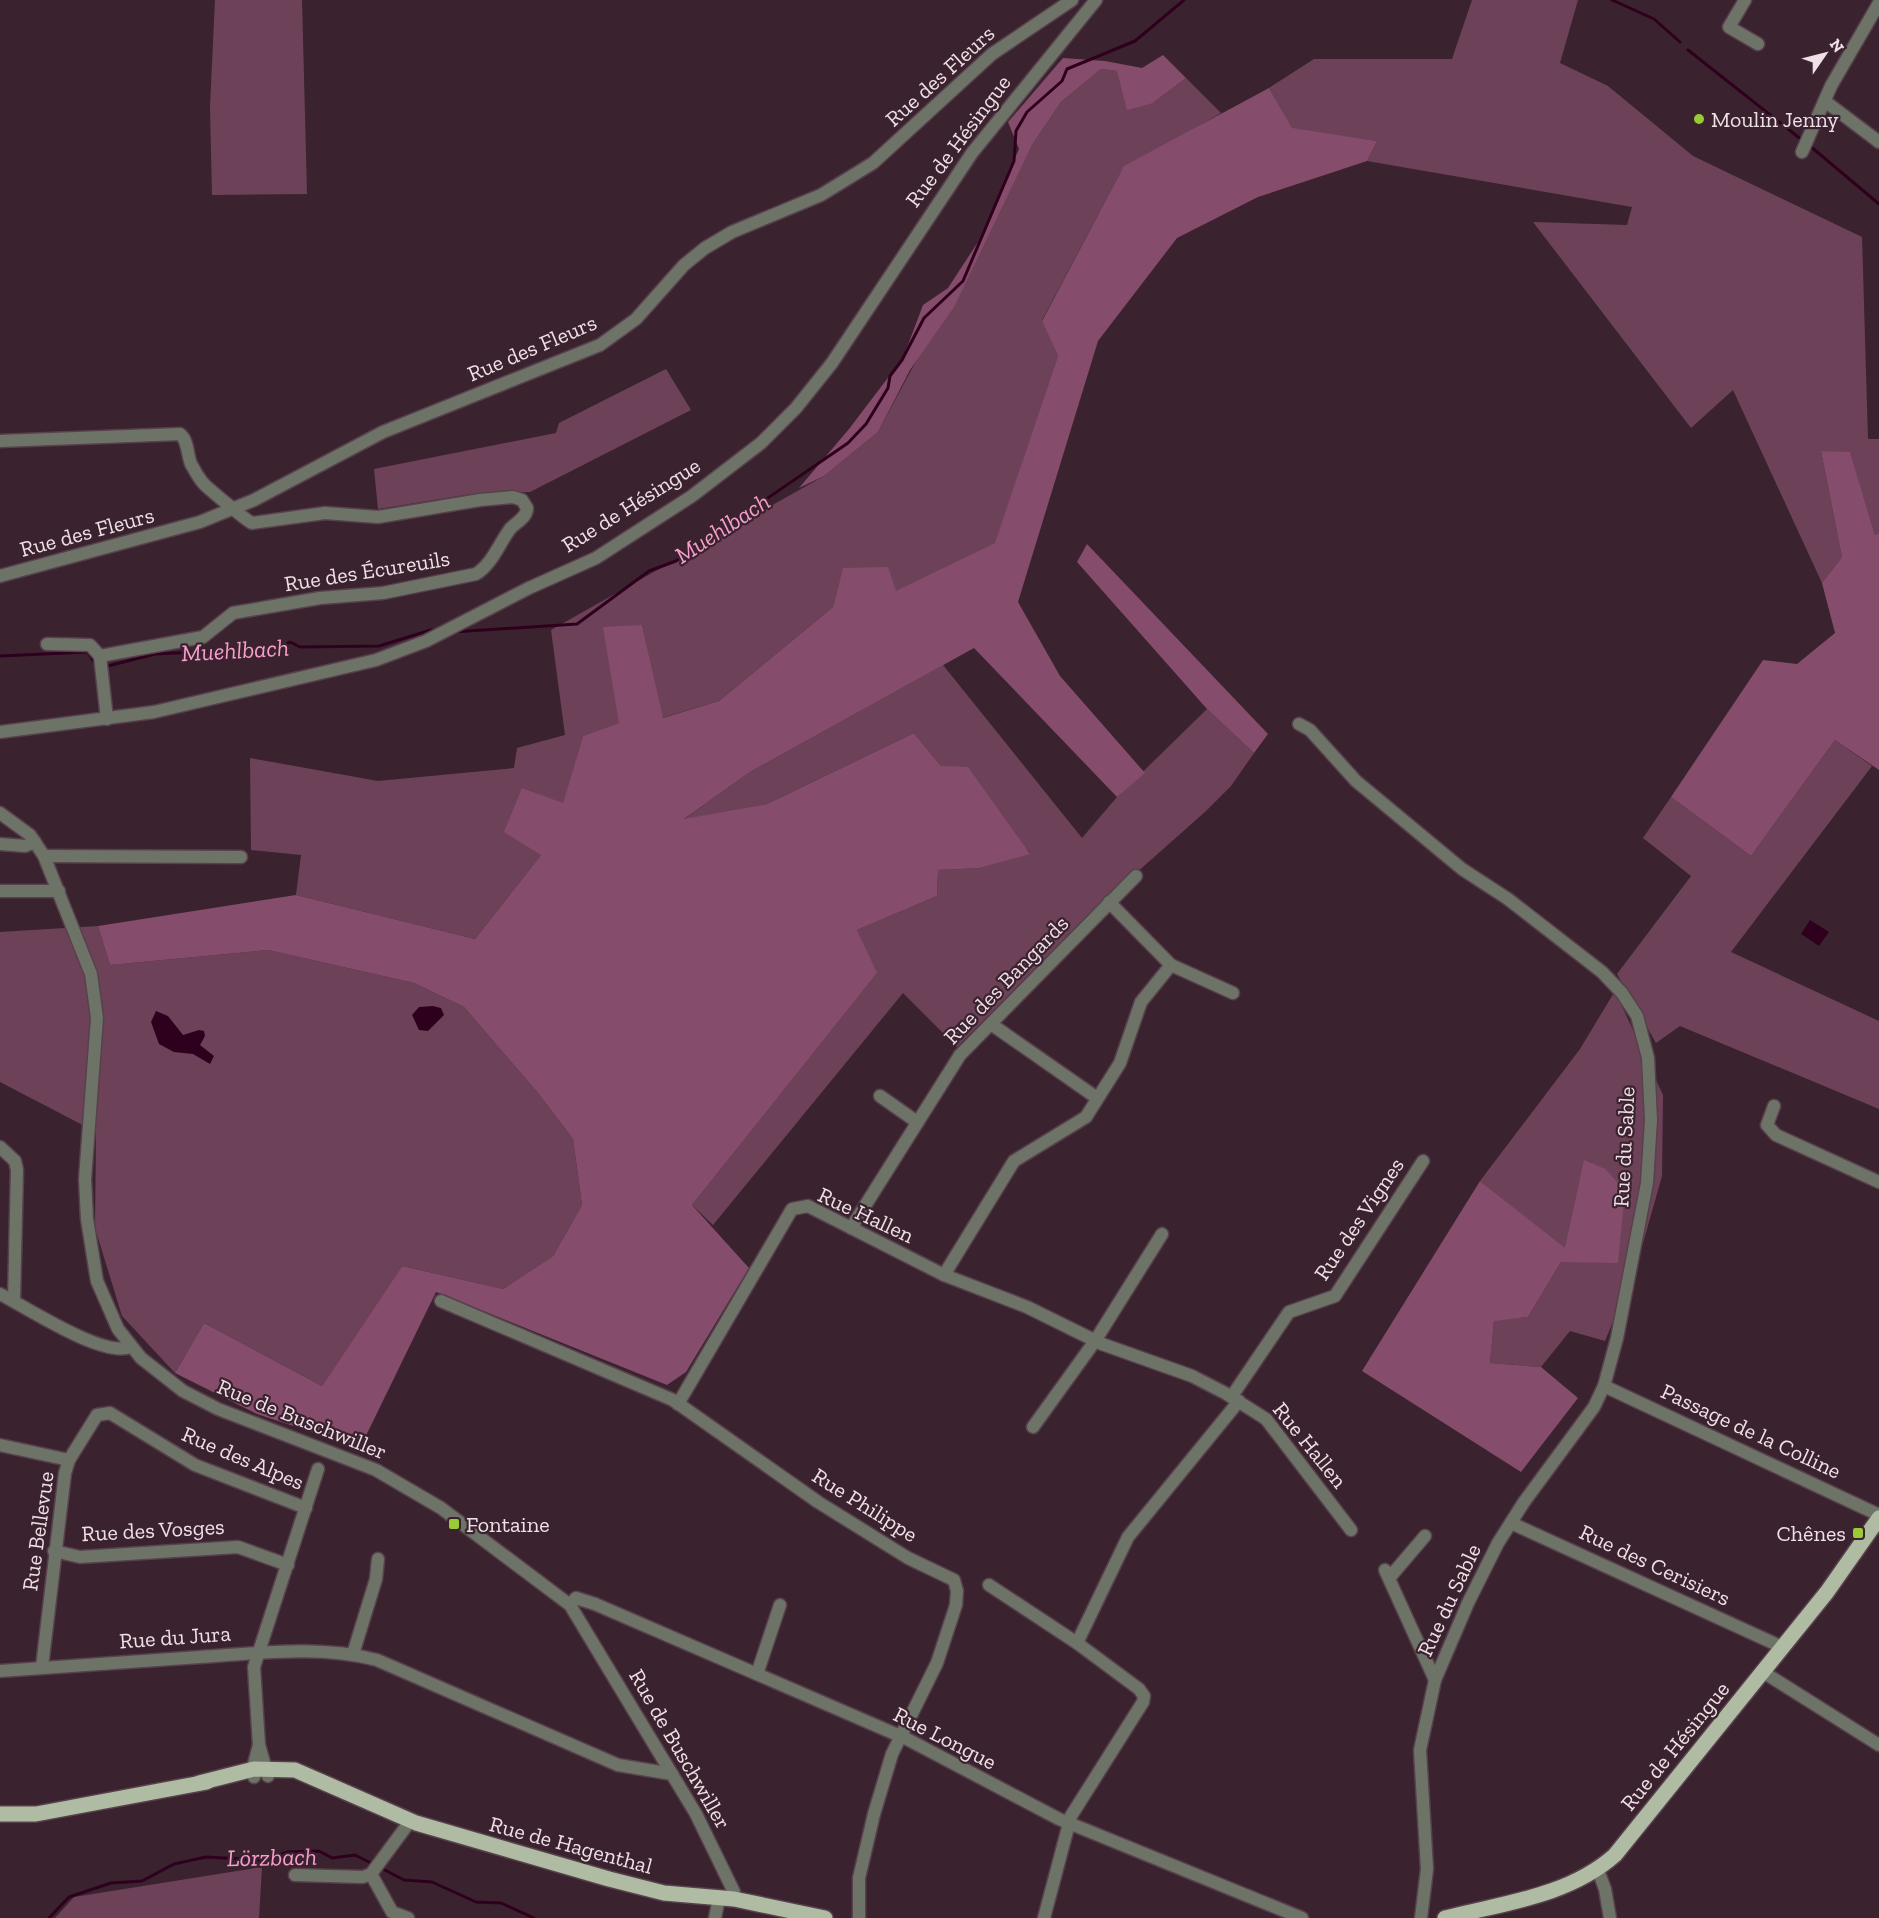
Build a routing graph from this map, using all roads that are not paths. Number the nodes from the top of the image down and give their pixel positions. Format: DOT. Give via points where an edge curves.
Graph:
graph roads {
  1 [pos="1072,0"];
  2 [pos="1096,0"];
  3 [pos="1745,0"];
  4 [pos="1879,3"];
  5 [pos="1758,44"];
  6 [pos="1826,102"];
  7 [pos="1877,135"];
  8 [pos="1802,151"];
  9 [pos="0,441"];
  10 [pos="235,509"];
  11 [pos="0,576"];
  12 [pos="47,644"];
  13 [pos="100,658"];
  14 [pos="107,719"];
  15 [pos="1299,724"];
  16 [pos="0,732"];
  17 [pos="0,813"];
  18 [pos="35,842"];
  19 [pos="0,844"];
  20 [pos="44,856"];
  21 [pos="241,857"];
  22 [pos="1136,876"];
  23 [pos="0,891"];
  24 [pos="59,891"];
  25 [pos="1109,902"];
  26 [pos="1172,965"];
  27 [pos="1233,993"];
  28 [pos="991,1024"];
  29 [pos="880,1096"];
  30 [pos="1097,1098"];
  31 [pos="1774,1106"];
  32 [pos="917,1122"];
  33 [pos="0,1147"];
  34 [pos="1423,1161"];
  35 [pos="1879,1182"];
  36 [pos="851,1228"];
  37 [pos="1162,1234"];
  38 [pos="944,1275"];
  39 [pos="0,1293"];
  40 [pos="14,1301"];
  41 [pos="441,1301"];
  42 [pos="121,1333"];
  43 [pos="1095,1341"];
  44 [pos="93,1342"];
  45 [pos="130,1347"];
  46 [pos="1604,1386"];
  47 [pos="1235,1399"];
  48 [pos="678,1404"];
  49 [pos="102,1412"];
  50 [pos="1033,1427"];
  51 [pos="0,1446"];
  52 [pos="316,1447"];
  53 [pos="333,1453"];
  54 [pos="69,1460"];
  55 [pos="318,1469"];
  56 [pos="306,1508"];
  57 [pos="1879,1518"];
  58 [pos="1510,1522"];
  59 [pos="1351,1530"];
  60 [pos="1425,1536"];
  61 [pos="54,1551"];
  62 [pos="378,1559"];
  63 [pos="288,1564"];
  64 [pos="989,1585"];
  65 [pos="570,1605"];
  66 [pos="780,1605"];
  67 [pos="1077,1643"];
  68 [pos="1782,1647"];
  69 [pos="259,1653"];
  70 [pos="352,1654"];
  71 [pos="42,1667"];
  72 [pos="0,1671"];
  73 [pos="1763,1672"];
  74 [pos="757,1674"];
  75 [pos="1435,1680"];
  76 [pos="902,1737"];
  77 [pos="1879,1745"];
  78 [pos="261,1772"];
  79 [pos="672,1774"];
  80 [pos="0,1814"];
  81 [pos="411,1820"];
  82 [pos="1069,1822"];
  83 [pos="375,1869"];
  84 [pos="1598,1870"];
  85 [pos="295,1875"];
  86 [pos="727,1898"];
  87 [pos="408,1918"];
  88 [pos="715,1918"];
  89 [pos="825,1918"];
  90 [pos="860,1918"];
  91 [pos="1044,1918"];
  92 [pos="1302,1918"];
  93 [pos="1421,1918"];
  94 [pos="1446,1918"];
  95 [pos="1610,1918"];
  1 -- 10 [label="street, Rue des Fleurs" via="992,54 873,163 821,195 711,244 684,265 636,319 607,341 383,432"];
  2 -- 14 [label="street, Rue de Hésingue" via="966,162 821,378 761,443 692,496 611,549 435,636 376,660 182,706"];
  3 -- 5 [label="street" via="1729,27"];
  4 -- 6 [label="street" via="1831,86"];
  6 -- 7 [label="street"];
  6 -- 8 [label="street"];
  9 -- 10 [label="street" via="183,435 199,478"];
  10 -- 11 [label="street, Rue des Fleurs" via="184,528"];
  10 -- 13 [label="street, Rue des Écureuils" via="252,523 325,513 378,517 513,497 522,500 527,513 476,574 383,593 320,598 233,613 203,637"];
  12 -- 13 [label="street" via="90,645"];
  13 -- 14 [label="street"];
  14 -- 16 [label="street, Rue de Hésingue"];
  15 -- 46 [label="street, Rue du Sable" via="1310,730 1356,781 1462,869 1508,899 1602,972 1637,1016 1648,1058 1651,1120 1647,1184"];
  17 -- 18 [label="street, Rue de Buschwiller" via="22,827"];
  18 -- 19 [label="street" via="25,846"];
  18 -- 20 [label="street, Rue de Buschwiller"];
  20 -- 21 [label="street"];
  20 -- 24 [label="street, Rue de Buschwiller"];
  22 -- 25 [label="street, Rue des Bangards"];
  23 -- 24 [label="street"];
  24 -- 42 [label="street, Rue de Buschwiller" via="91,974 95,998 97,1018 85,1179 87,1219 97,1281"];
  25 -- 26 [label="street"];
  25 -- 28 [label="street, Rue des Bangards"];
  26 -- 27 [label="street"];
  26 -- 30 [label="street" via="1142,1002 1120,1062"];
  28 -- 30 [label="street"];
  28 -- 32 [label="street, Rue des Bangards" via="960,1055"];
  29 -- 32 [label="street"];
  30 -- 38 [label="street" via="1086,1117 1014,1161"];
  31 -- 35 [label="street" via="1767,1125 1776,1135"];
  32 -- 36 [label="street, Rue des Bangards"];
  33 -- 40 [label="street" via="15,1161 17,1170"];
  34 -- 47 [label="street, Rue des Vignes" via="1335,1296 1289,1312"];
  36 -- 38 [label="street, Rue Hallen"];
  36 -- 48 [label="street, Rue Hallen" via="808,1206 792,1209"];
  37 -- 43 [label="street"];
  38 -- 43 [label="street, Rue Hallen" via="1027,1307"];
  39 -- 40 [label="street"];
  40 -- 44 [label="street"];
  41 -- 48 [label="street, Rue Philippe"];
  42 -- 44 [label="street"];
  42 -- 45 [label="street, Rue de Buschwiller"];
  43 -- 47 [label="street, Rue Hallen" via="1192,1376"];
  43 -- 50 [label="street"];
  44 -- 45 [label="street" via="123,1350"];
  45 -- 52 [label="street, Rue de Buschwiller" via="183,1391"];
  46 -- 57 [label="street, Passage de la Colline"];
  46 -- 58 [label="street, Rue du Sable" via="1594,1407"];
  47 -- 59 [label="street, Rue Hallen" via="1276,1430"];
  47 -- 67 [label="street, Rue des Vignes" via="1128,1537"];
  48 -- 76 [label="street, Rue Philippe" via="818,1502 908,1558 954,1580 956,1605 937,1663"];
  49 -- 54 [label="street, Rue Bellevue" via="92,1419"];
  49 -- 56 [label="street, Rue des Alpes" via="110,1413 195,1465"];
  51 -- 54 [label="street"];
  52 -- 53 [label="street, Rue de Buschwiller"];
  52 -- 55 [label="street"];
  53 -- 55 [label="street"];
  53 -- 65 [label="street, Rue de Buschwiller" via="376,1470 441,1508"];
  54 -- 61 [label="street, Rue Bellevue"];
  55 -- 56 [label="street"];
  56 -- 63 [label="street"];
  57 -- 68 [label="main road, Rue de Hésingue"];
  58 -- 68 [label="street, Rue des Cerisiers"];
  58 -- 75 [label="street, Rue du Sable" via="1468,1603"];
  60 -- 75 [label="street, Rue du Sable" via="1387,1573"];
  61 -- 63 [label="street, Rue des Vosges" via="80,1557 238,1547"];
  61 -- 71 [label="street, Rue Bellevue"];
  62 -- 70 [label="street" via="376,1579"];
  63 -- 69 [label="street"];
  64 -- 67 [label="street"];
  65 -- 74 [label="street, Rue Longue" via="576,1598 589,1602"];
  65 -- 79 [label="street, Rue de Buschwiller"];
  66 -- 74 [label="street"];
  67 -- 82 [label="street" via="1144,1696"];
  68 -- 73 [label="main road, Rue de Hésingue"];
  69 -- 70 [label="street, Rue du Jura"];
  69 -- 71 [label="street, Rue du Jura"];
  69 -- 78 [label="street" via="254,1685"];
  70 -- 79 [label="street, Rue du Jura" via="377,1660 618,1765"];
  71 -- 72 [label="street, Rue du Jura"];
  73 -- 77 [label="street"];
  73 -- 84 [label="main road, Rue de Hésingue" via="1635,1833"];
  74 -- 76 [label="street, Rue Longue"];
  75 -- 93 [label="street, Rue du Sable" via="1420,1750 1427,1869"];
  76 -- 82 [label="street, Rue Longue"];
  76 -- 90 [label="street, Rue Philippe" via="892,1754 864,1850 859,1878"];
  78 -- 80 [label="main road, Rue de Hagenthal" via="36,1814"];
  78 -- 81 [label="main road, Rue de Hagenthal" via="314,1779"];
  79 -- 86 [label="street, Rue de Buschwiller" via="732,1886"];
  81 -- 83 [label="street"];
  81 -- 86 [label="main road, Rue de Hagenthal" via="643,1888"];
  82 -- 91 [label="street"];
  82 -- 92 [label="street, Rue Longue"];
  83 -- 85 [label="street" via="363,1877"];
  83 -- 87 [label="street" via="392,1912"];
  84 -- 94 [label="main road, Rue de Hésingue" via="1569,1886"];
  84 -- 95 [label="street"];
  86 -- 88 [label="street"];
  86 -- 89 [label="main road, Rue de Hagenthal"];
}
